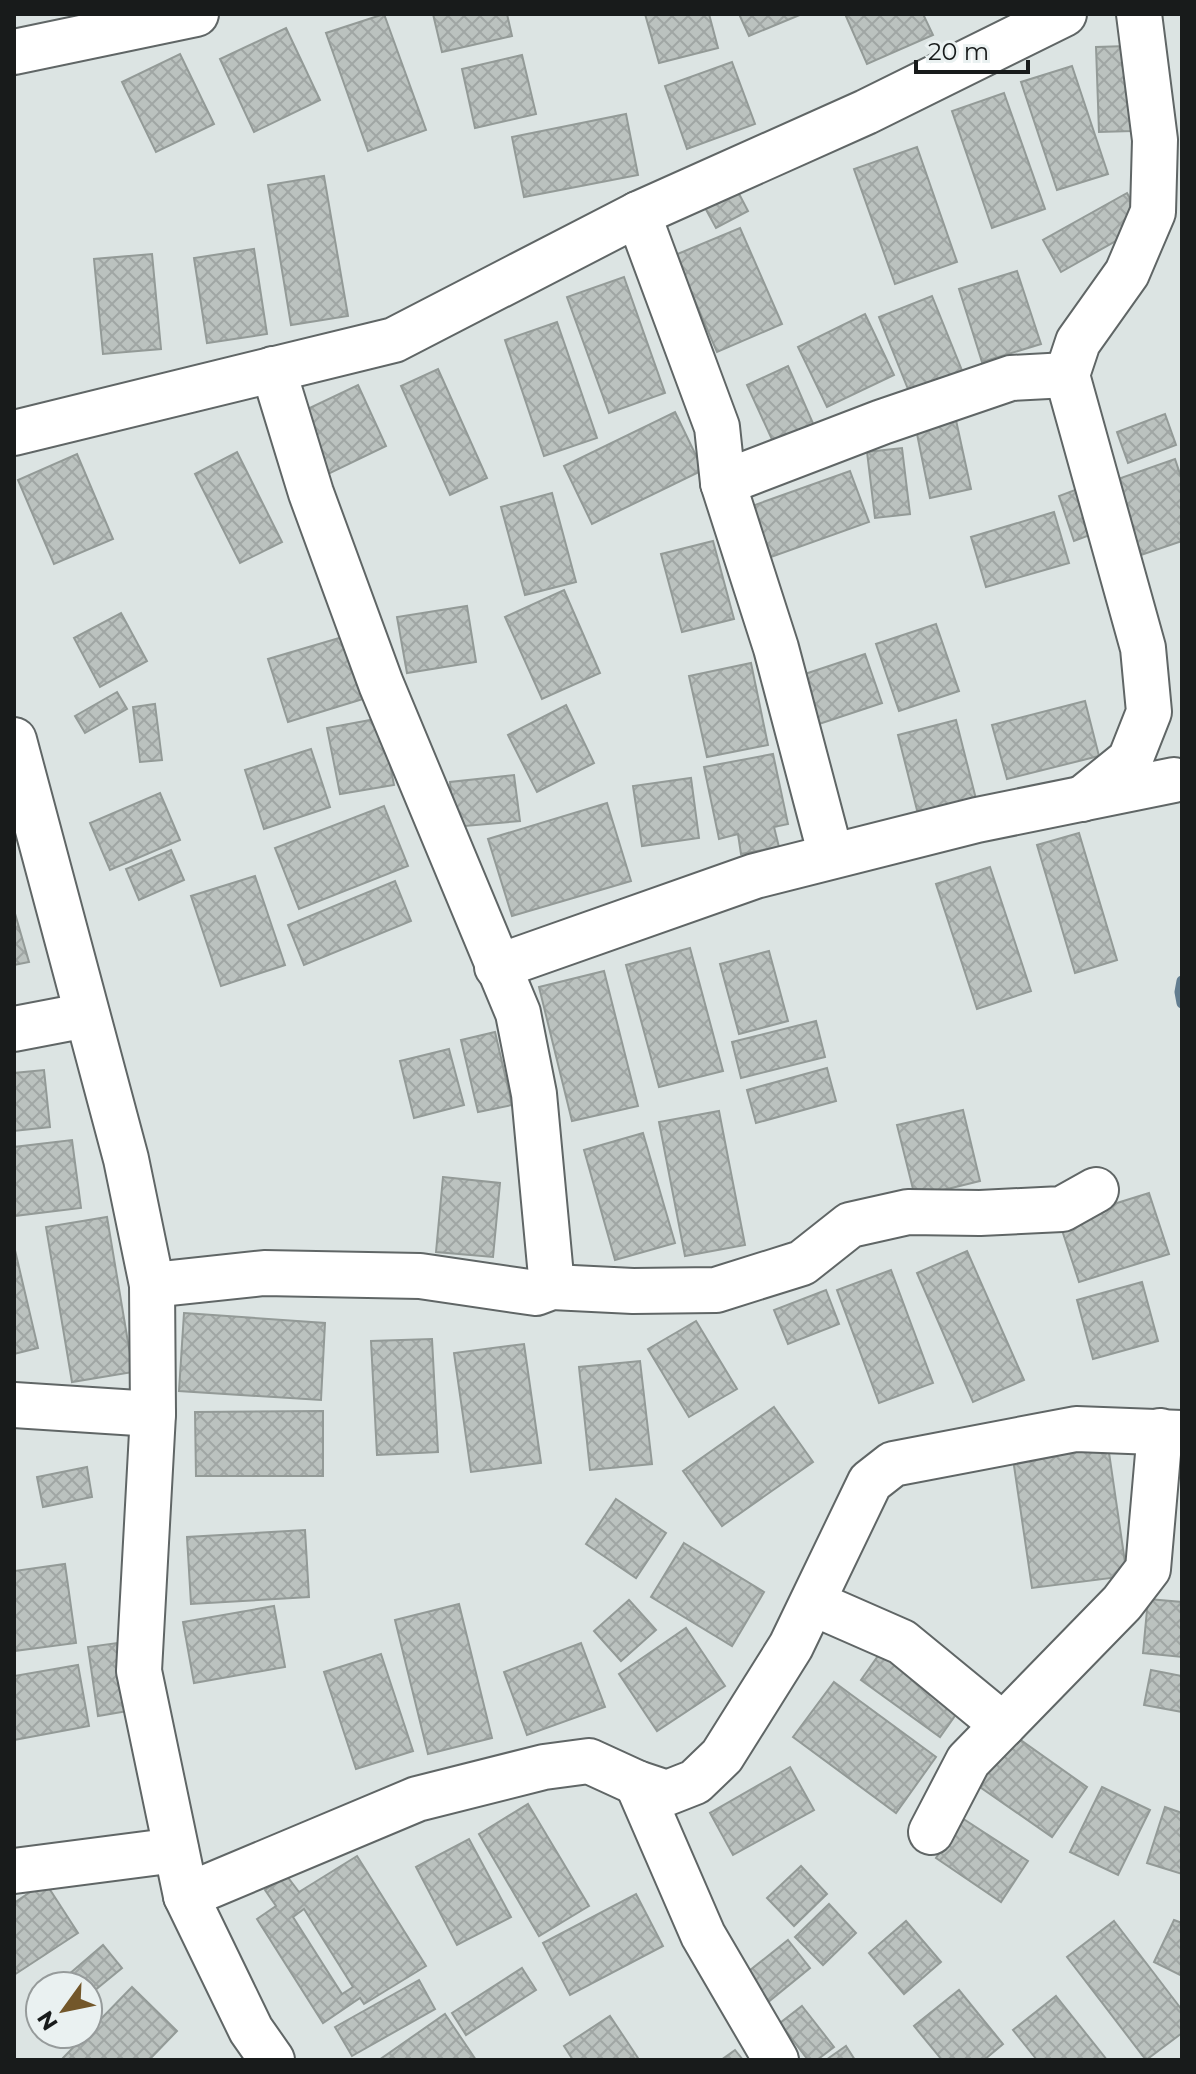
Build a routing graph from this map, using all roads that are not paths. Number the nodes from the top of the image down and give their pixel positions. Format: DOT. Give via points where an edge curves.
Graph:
graph roads {
  1 [pos="196,14"];
  2 [pos="1064,14"];
  3 [pos="1139,14"];
  4 [pos="14,52"];
  5 [pos="638,214"];
  6 [pos="273,369"];
  7 [pos="1067,375"];
  8 [pos="14,433"];
  9 [pos="723,483"];
  10 [pos="14,740"];
  11 [pos="1174,780"];
  12 [pos="1082,799"];
  13 [pos="831,856"];
  14 [pos="497,967"];
  15 [pos="87,1015"];
  16 [pos="14,1029"];
  17 [pos="1096,1190"];
  18 [pos="152,1285"];
  19 [pos="552,1287"];
  20 [pos="14,1405"];
  21 [pos="153,1414"];
  22 [pos="1171,1432"];
  23 [pos="813,1603"];
  24 [pos="1003,1725"];
  25 [pos="637,1783"];
  26 [pos="931,1832"];
  27 [pos="176,1850"];
  28 [pos="14,1871"];
  29 [pos="186,1896"];
  30 [pos="272,2060"];
  31 [pos="776,2060"];
  1 -- 4 [label="street"];
  2 -- 5 [label="street" via="866,112"];
  3 -- 7 [label="street" via="1155,140 1153,212 1127,273 1078,342"];
  5 -- 6 [label="street" via="394,340"];
  5 -- 9 [label="street" via="717,427"];
  6 -- 8 [label="street"];
  6 -- 14 [label="street" via="311,493 381,684"];
  7 -- 9 [label="street" via="1011,378"];
  7 -- 12 [label="street" via="1143,648 1149,712 1130,760"];
  9 -- 13 [label="street" via="776,648"];
  10 -- 15 [label="street"];
  11 -- 12 [label="street"];
  12 -- 13 [label="street"];
  13 -- 14 [label="street" via="755,876"];
  14 -- 19 [label="street" via="518,1013 534,1094"];
  15 -- 16 [label="street"];
  15 -- 18 [label="street" via="126,1159"];
  17 -- 19 [label="street" via="1062,1209 908,1212 850,1225 802,1263 716,1290"];
  18 -- 19 [label="street" via="264,1273 420,1276 536,1293"];
  18 -- 21 [label="street"];
  20 -- 21 [label="street"];
  21 -- 27 [label="street" via="139,1671"];
  22 -- 23 [label="street" via="1076,1429 893,1464 870,1482"];
  22 -- 24 [label="street" via="1148,1569 1122,1603"];
  23 -- 24 [label="street" via="902,1642"];
  23 -- 25 [label="street" via="722,1756 695,1782 667,1793"];
  24 -- 26 [label="street" via="968,1761"];
  25 -- 29 [label="street" via="589,1761 515,1774 417,1799"];
  25 -- 31 [label="street" via="703,1935"];
  27 -- 28 [label="street"];
  27 -- 29 [label="street"];
  29 -- 30 [label="street" via="251,2030"];
}
